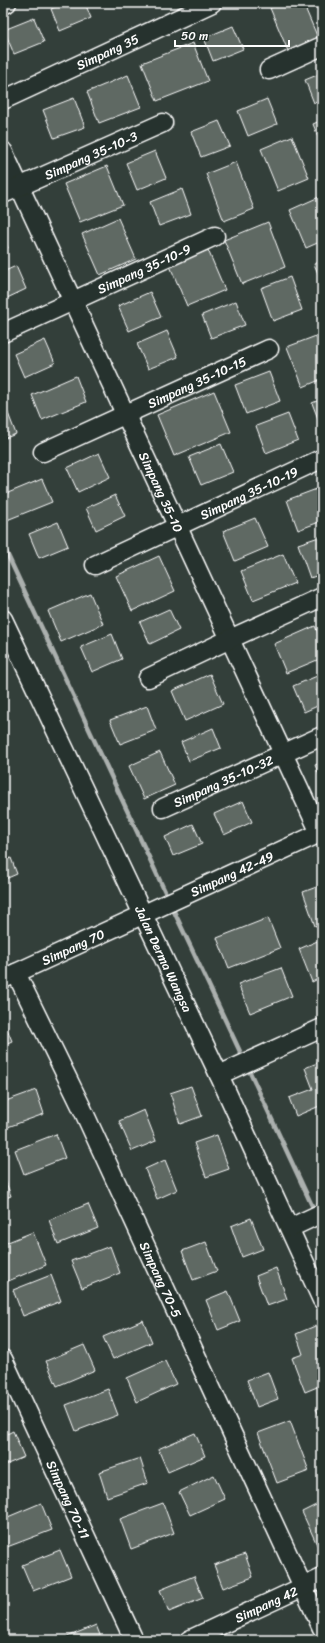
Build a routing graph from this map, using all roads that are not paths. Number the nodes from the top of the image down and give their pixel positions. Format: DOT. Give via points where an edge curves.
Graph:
graph roads {
  1 [pos="7,3"];
  2 [pos="212,3"];
  3 [pos="3,5"];
  4 [pos="322,46"];
  5 [pos="269,70"];
  6 [pos="3,100"];
  7 [pos="163,123"];
  8 [pos="3,151"];
  9 [pos="19,187"];
  10 [pos="3,194"];
  11 [pos="215,236"];
  12 [pos="72,301"];
  13 [pos="3,333"];
  14 [pos="269,349"];
  15 [pos="125,414"];
  16 [pos="43,452"];
  17 [pos="321,459"];
  18 [pos="177,526"];
  19 [pos="95,565"];
  20 [pos="322,597"];
  21 [pos="3,619"];
  22 [pos="230,639"];
  23 [pos="148,678"];
  24 [pos="322,736"];
  25 [pos="282,754"];
  26 [pos="163,808"];
  27 [pos="321,832"];
  28 [pos="149,912"];
  29 [pos="10,976"];
  30 [pos="322,1028"];
  31 [pos="226,1072"];
  32 [pos="315,1217"];
  33 [pos="290,1228"];
  34 [pos="322,1300"];
  35 [pos="3,1359"];
  36 [pos="322,1578"];
  37 [pos="304,1587"];
  38 [pos="322,1628"];
  39 [pos="134,1640"];
  40 [pos="189,1640"];
  1 -- 3 [label="street"];
  2 -- 6 [label="street, Simpang 35"];
  4 -- 5 [label="street"];
  7 -- 9 [label="street, Simpang 35-10-3"];
  8 -- 9 [label="street, Simpang 35-10"];
  9 -- 10 [label="street, Simpang 35-10-3"];
  9 -- 12 [label="street, Simpang 35-10"];
  11 -- 12 [label="street, Simpang 35-10-9"];
  12 -- 13 [label="street, Simpang 35-10-9"];
  12 -- 15 [label="street, Simpang 35-10"];
  14 -- 15 [label="street, Simpang 35-10-15"];
  15 -- 16 [label="street, Simpang 35-10-15"];
  15 -- 18 [label="street, Simpang 35-10"];
  17 -- 18 [label="street, Simpang 35-10-19"];
  18 -- 19 [label="street, Simpang 35-10-19"];
  18 -- 22 [label="street, Simpang 35-10"];
  20 -- 22 [label="street"];
  21 -- 28 [label="street, Jalan Derma Wangsa"];
  22 -- 23 [label="street"];
  22 -- 25 [label="street, Simpang 35-10"];
  24 -- 25 [label="street, Simpang 35-10-32"];
  25 -- 26 [label="street, Simpang 35-10-32"];
  25 -- 27 [label="street, Simpang 35-10"];
  27 -- 28 [label="street, Simpang 42-49"];
  28 -- 29 [label="street, Simpang 70"];
  28 -- 31 [label="street, Jalan Derma Wangsa"];
  29 -- 37 [label="street, Simpang 70-5" via="81,1106"];
  30 -- 31 [label="street"];
  31 -- 33 [label="street, Jalan Derma Wangsa"];
  32 -- 33 [label="street"];
  33 -- 34 [label="street, Jalan Derma Wangsa"];
  35 -- 39 [label="street, Simpang 70-11"];
  36 -- 37 [label="street, Simpang 42"];
  37 -- 38 [label="street, Simpang 70-5"];
  37 -- 40 [label="street, Simpang 42"];
}
